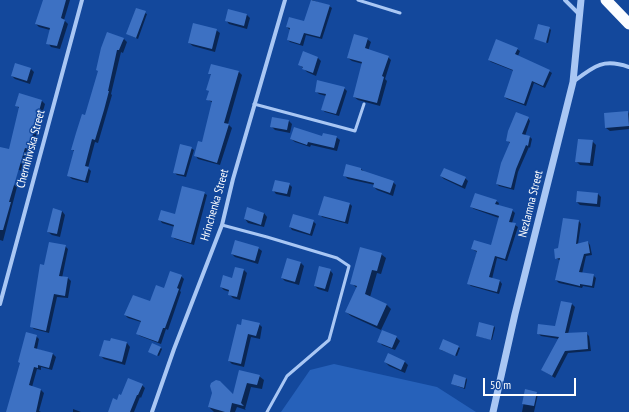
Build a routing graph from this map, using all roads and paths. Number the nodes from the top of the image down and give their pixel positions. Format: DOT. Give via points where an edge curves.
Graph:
graph roads {
  1 [pos="82,0"];
  2 [pos="285,0"];
  3 [pos="358,0"];
  4 [pos="565,0"];
  5 [pos="581,0"];
  6 [pos="606,0"];
  7 [pos="400,13"];
  8 [pos="580,15"];
  9 [pos="629,24"];
  10 [pos="629,67"];
  11 [pos="573,82"];
  12 [pos="254,104"];
  13 [pos="364,104"];
  14 [pos="222,225"];
  15 [pos="0,304"];
  16 [pos="152,412"];
  17 [pos="267,412"];
  18 [pos="493,412"];
  1 -- 15 [label="street, Chernihivska Street"];
  2 -- 12 [label="street, Hrinchenka Street"];
  3 -- 7 [label="lane"];
  4 -- 8 [label="street"];
  5 -- 8 [label="street, Nezlamna Street"];
  6 -- 9 [label="highway"];
  8 -- 11 [label="street, Nezlamna Street"];
  10 -- 11 [label="street" via="604,63"];
  11 -- 18 [label="street, Nezlamna Street" via="516,306"];
  12 -- 13 [label="lane" via="355,131"];
  12 -- 14 [label="street, Hrinchenka Street"];
  14 -- 16 [label="street, Hrinchenka Street"];
  14 -- 17 [label="lane" via="336,258 350,266 329,340 287,376"];
}
